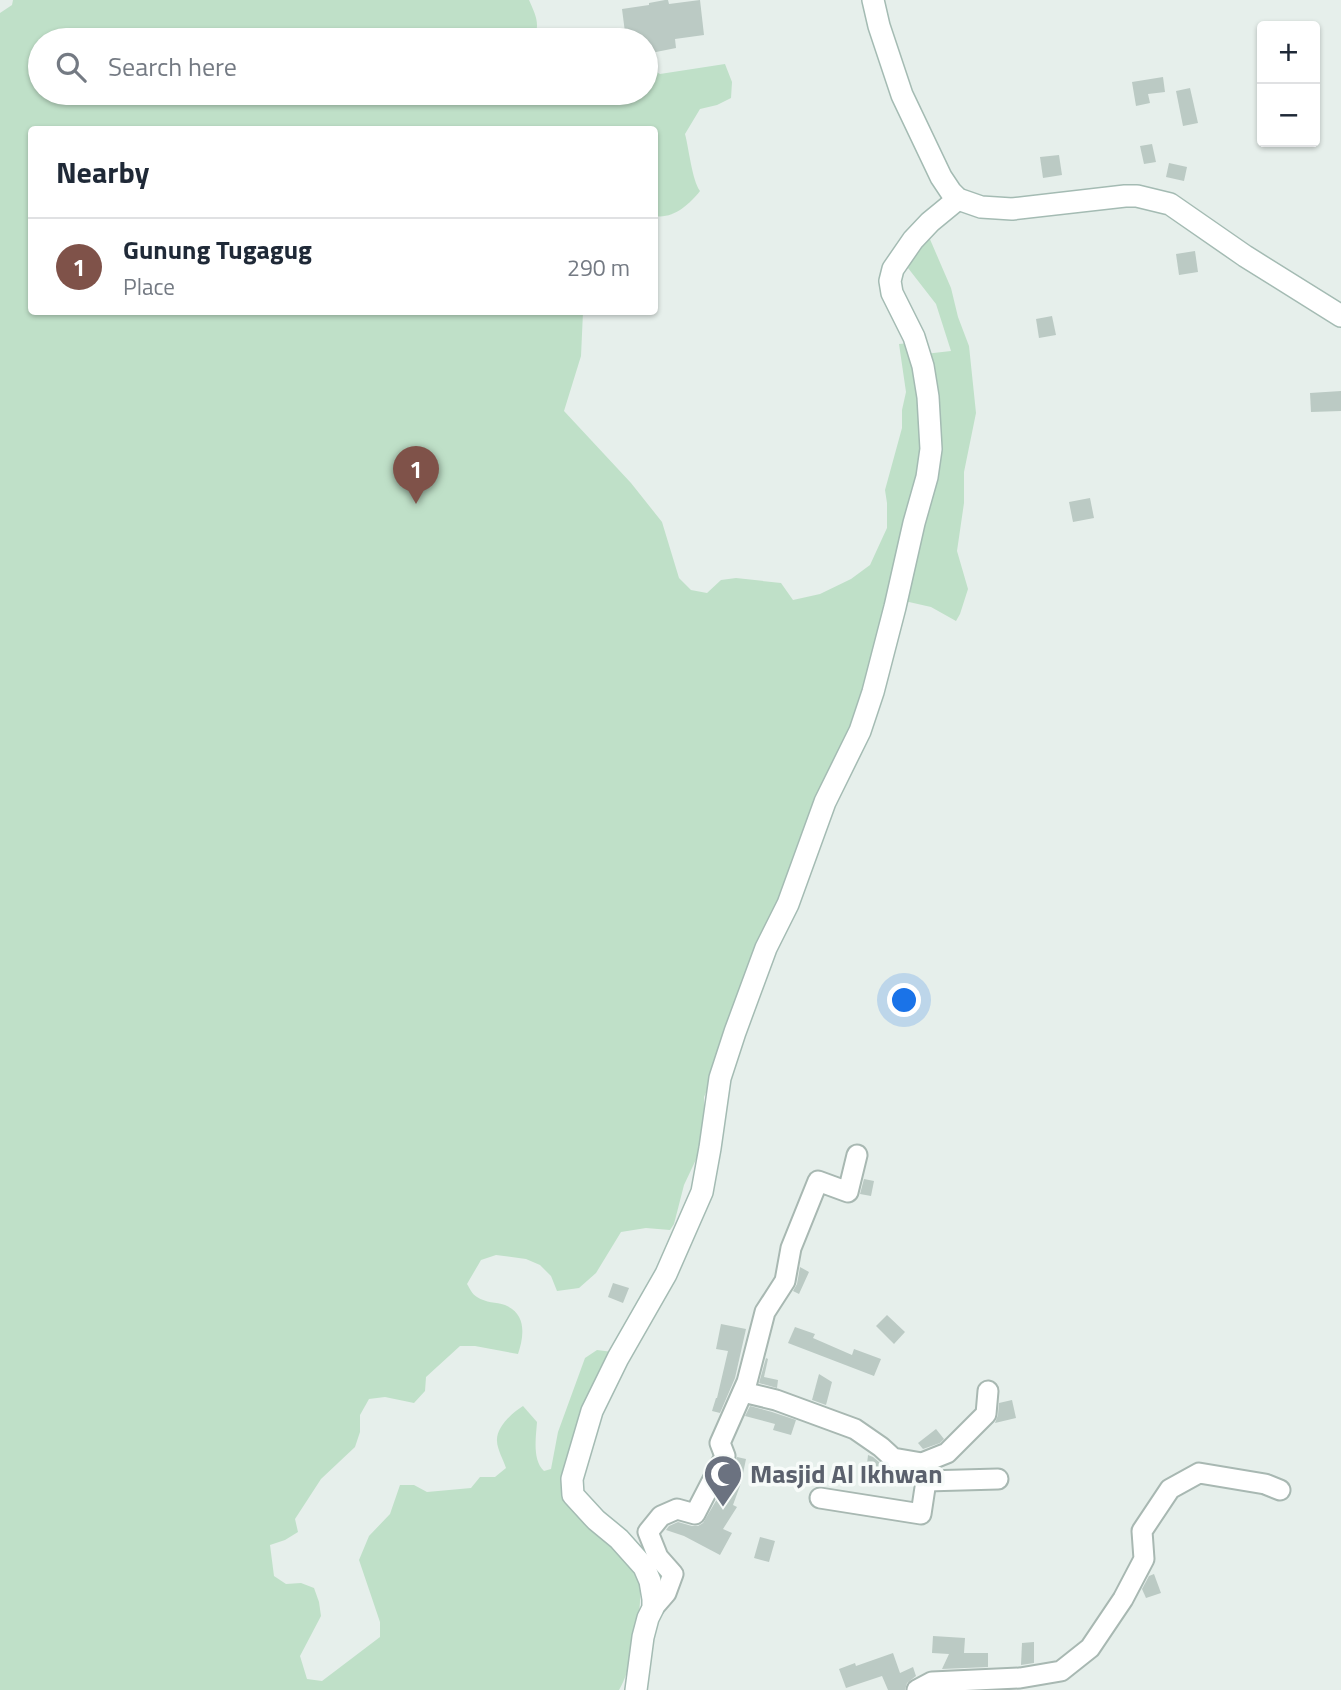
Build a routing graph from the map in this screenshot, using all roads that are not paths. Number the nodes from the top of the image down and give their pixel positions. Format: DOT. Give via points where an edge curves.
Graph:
graph roads {
  1 [pos="873,0"];
  2 [pos="958,199"];
  3 [pos="1341,316"];
  4 [pos="857,1155"];
  5 [pos="988,1391"];
  6 [pos="743,1392"];
  7 [pos="924,1472"];
  8 [pos="998,1479"];
  9 [pos="1280,1490"];
  10 [pos="820,1498"];
  11 [pos="653,1608"];
  12 [pos="636,1690"];
  13 [pos="918,1690"];
  1 -- 2 [label="street" via="902,95 941,177"];
  2 -- 3 [label="street" via="981,207 1012,209 1125,196 1170,204"];
  2 -- 11 [label="street" via="908,246 890,281 923,366 931,449 873,692 735,1032 720,1078 702,1192 666,1274 592,1411 572,1479 573,1495 644,1567"];
  4 -- 6 [label="street" via="848,1192 818,1181 791,1248 785,1281 765,1312"];
  5 -- 7 [label="street" via="986,1414"];
  6 -- 7 [label="street" via="855,1429 892,1458"];
  6 -- 11 [label="street" via="720,1443 725,1455 695,1514 677,1509 648,1532 658,1557 673,1574 666,1593"];
  7 -- 8 [label="street"];
  7 -- 10 [label="street" via="921,1514"];
  9 -- 13 [label="street" via="1199,1473 1170,1489 1142,1531 1144,1559 1090,1648 1061,1671 932,1682"];
  11 -- 12 [label="street" via="643,1637"];
}
